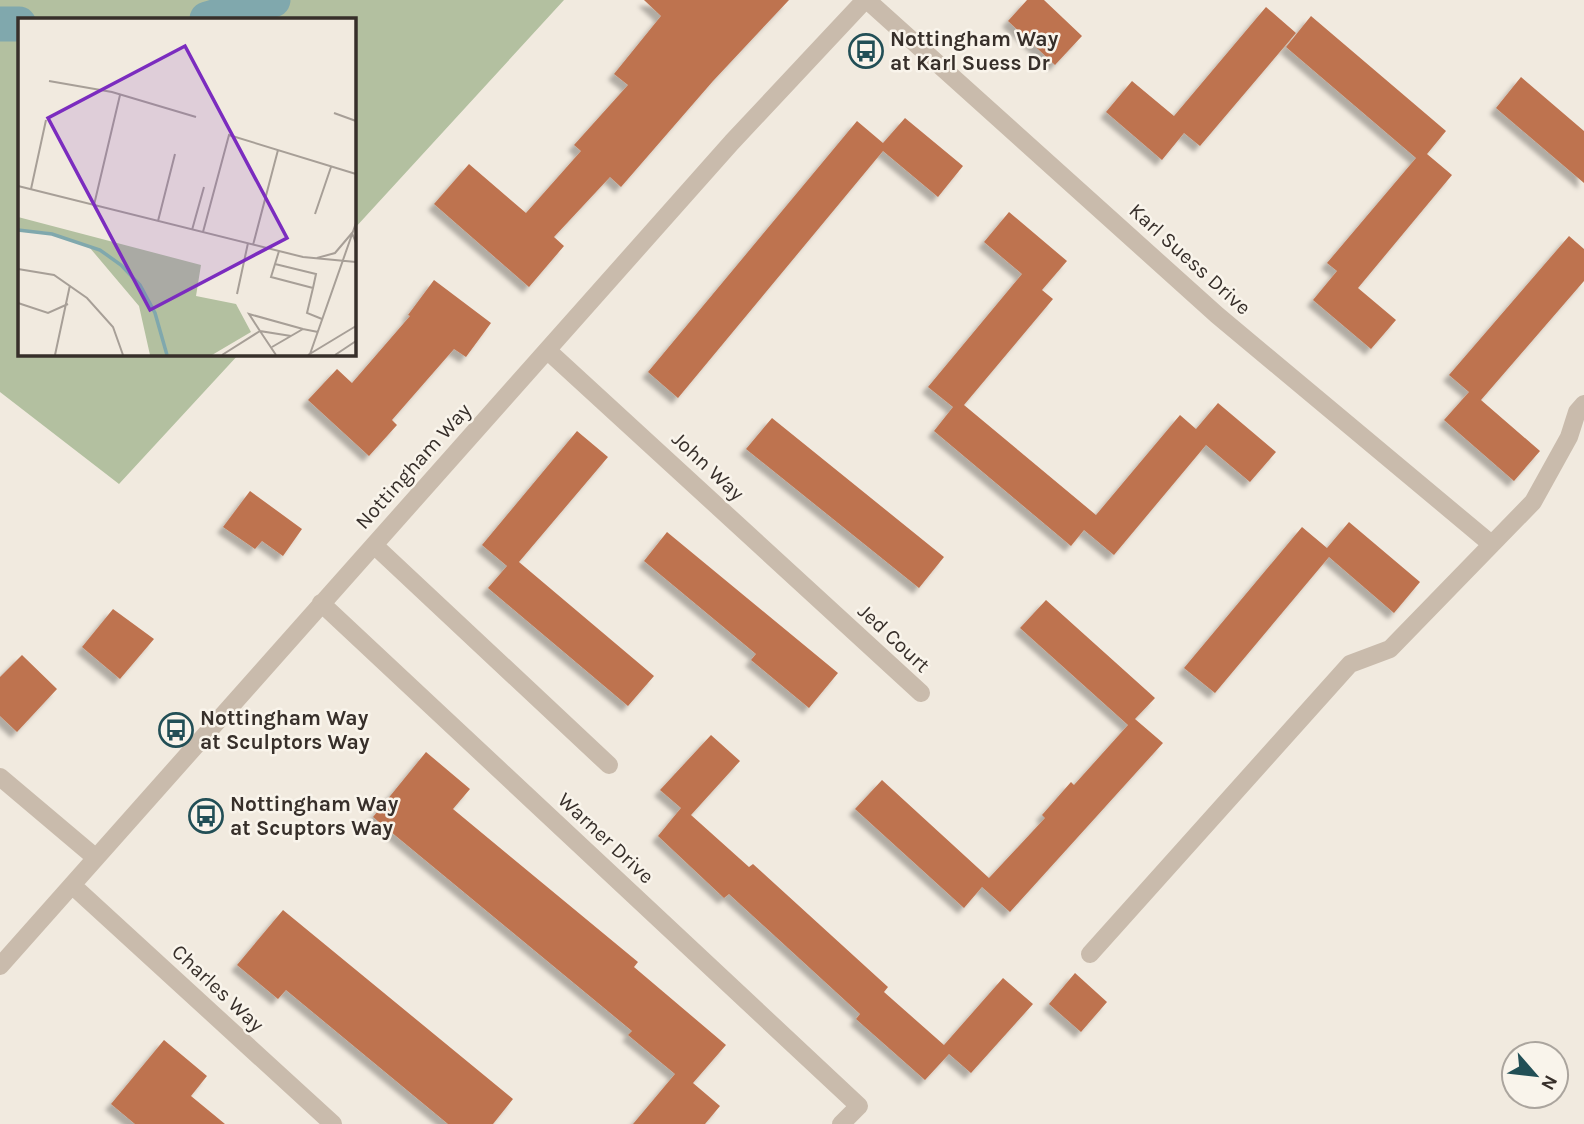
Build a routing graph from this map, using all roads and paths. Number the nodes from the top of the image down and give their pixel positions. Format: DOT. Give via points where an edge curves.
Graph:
graph roads {
  1 [pos="866,0"];
  2 [pos="547,350"];
  3 [pos="1584,404"];
  4 [pos="1490,543"];
  5 [pos="374,545"];
  6 [pos="321,603"];
  7 [pos="837,616"];
  8 [pos="921,693"];
  9 [pos="609,765"];
  10 [pos="0,777"];
  11 [pos="96,858"];
  12 [pos="72,885"];
  13 [pos="1090,954"];
  14 [pos="0,966"];
  15 [pos="333,1124"];
  16 [pos="841,1124"];
  1 -- 2 [label="street, Nottingham Way"];
  1 -- 4 [label="street, Karl Suess Drive" via="1217,315"];
  2 -- 5 [label="street, Nottingham Way"];
  2 -- 7 [label="street, John Way"];
  3 -- 4 [label="street" via="1533,502"];
  4 -- 13 [label="street" via="1390,649 1350,664"];
  5 -- 6 [label="street, Nottingham Way"];
  5 -- 9 [label="street"];
  6 -- 11 [label="street, Nottingham Way"];
  6 -- 16 [label="street, Warner Drive" via="859,1106"];
  7 -- 8 [label="street, Jed Court"];
  10 -- 11 [label="street"];
  11 -- 12 [label="street, Nottingham Way"];
  12 -- 14 [label="street, Nottingham Way"];
  12 -- 15 [label="street, Charles Way"];
}
